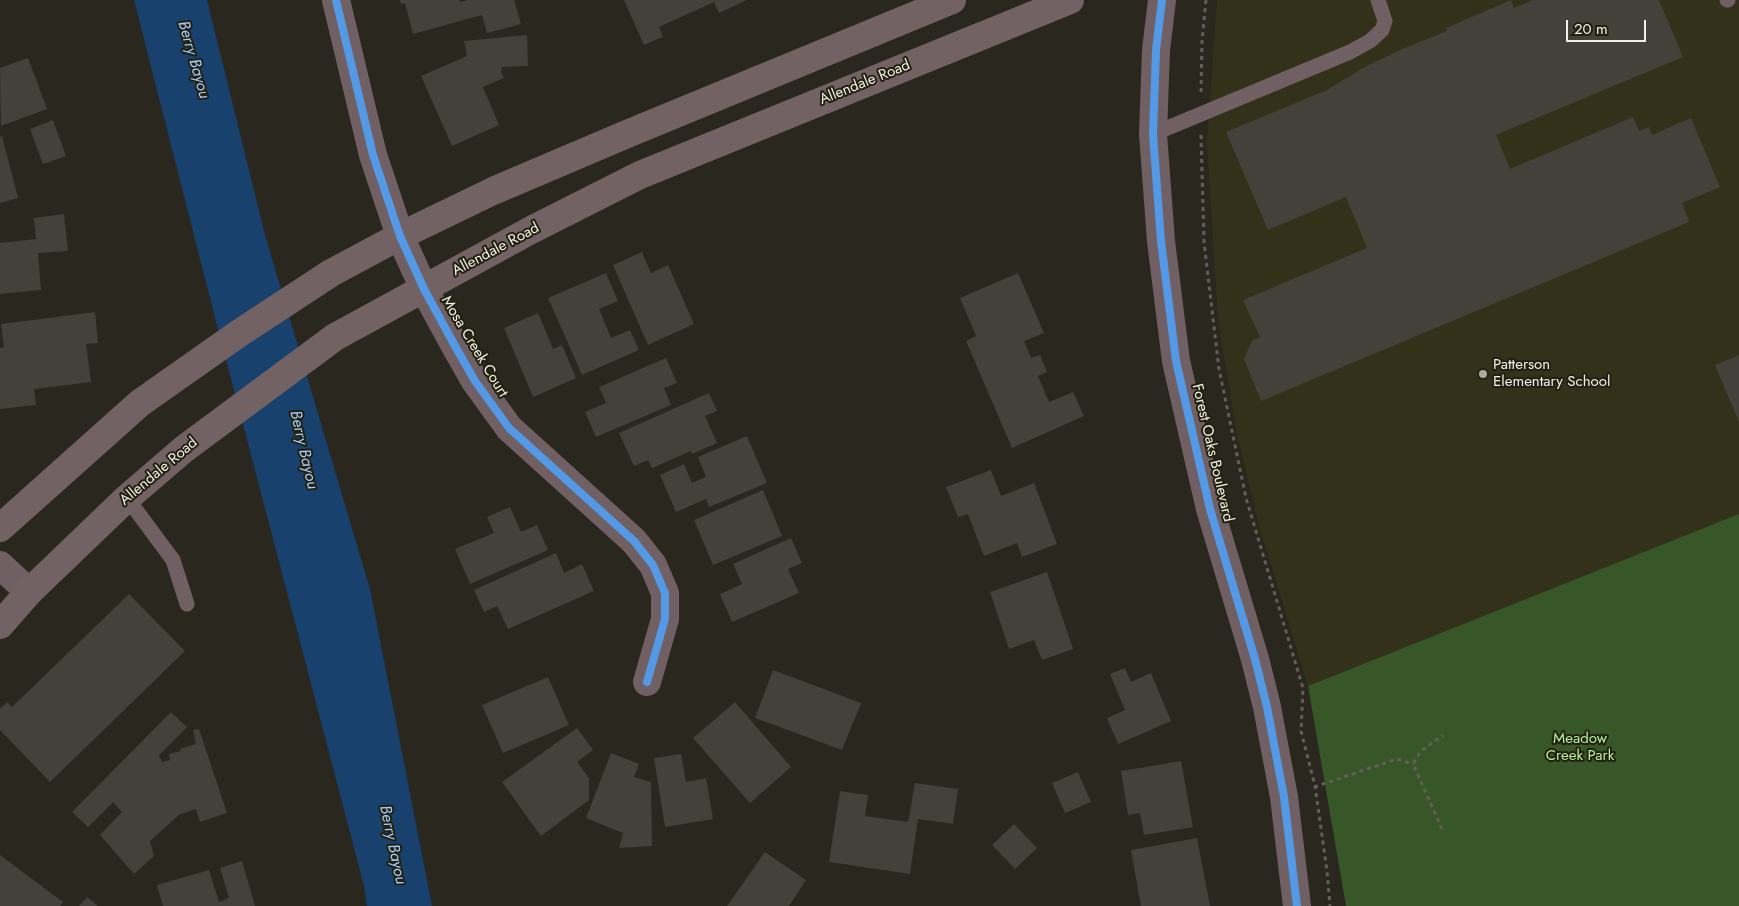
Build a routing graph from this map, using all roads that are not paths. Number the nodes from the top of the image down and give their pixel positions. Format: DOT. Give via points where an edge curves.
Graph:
graph roads {
  1 [pos="336,0"];
  2 [pos="952,0"];
  3 [pos="1070,0"];
  4 [pos="1162,0"];
  5 [pos="1378,0"];
  6 [pos="627,134"];
  7 [pos="1153,134"];
  8 [pos="640,175"];
  9 [pos="400,236"];
  10 [pos="424,288"];
  11 [pos="127,498"];
  12 [pos="0,528"];
  13 [pos="0,566"];
  14 [pos="29,592"];
  15 [pos="186,604"];
  16 [pos="0,625"];
  17 [pos="647,682"];
  18 [pos="1297,906"];
  1 -- 9 [label="street, Mosa Creek Court" via="373,155"];
  2 -- 6 [label="main road"];
  3 -- 8 [label="main road, Allendale Road"];
  4 -- 7 [label="street, Forest Oaks Boulevard" via="1156,50"];
  5 -- 7 [label="lane" via="1385,21 1382,30 1370,41"];
  6 -- 8 [label="main road"];
  6 -- 9 [label="main road" via="493,191"];
  7 -- 18 [label="street, Forest Oaks Boulevard" via="1161,241 1176,361 1210,509 1264,698 1284,797"];
  8 -- 10 [label="main road, Allendale Road"];
  9 -- 10 [label="street, Mosa Creek Court"];
  9 -- 12 [label="main road" via="331,273 140,403"];
  10 -- 11 [label="main road, Allendale Road" via="336,337 184,449"];
  10 -- 17 [label="street, Mosa Creek Court" via="475,381 509,428 634,541 653,565 665,592 665,619"];
  11 -- 14 [label="main road, Allendale Road"];
  11 -- 15 [label="lane" via="173,560"];
  13 -- 14 [label="street"];
  14 -- 16 [label="main road, Allendale Road"];
}
